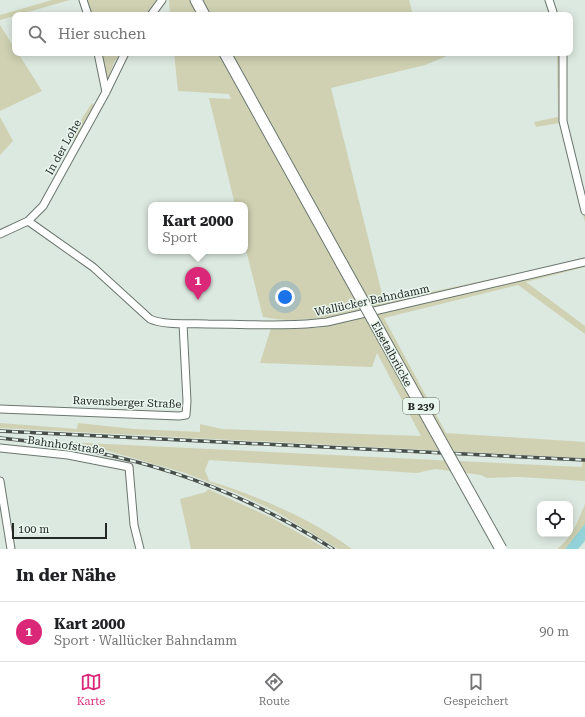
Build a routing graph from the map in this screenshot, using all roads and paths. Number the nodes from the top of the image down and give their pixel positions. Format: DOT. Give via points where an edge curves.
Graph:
graph roads {
  1 [pos="83,0"];
  2 [pos="162,0"];
  3 [pos="196,0"];
  4 [pos="549,0"];
  5 [pos="87,12"];
  6 [pos="153,12"];
  7 [pos="202,12"];
  8 [pos="553,12"];
  9 [pos="99,56"];
  10 [pos="124,56"];
  11 [pos="227,56"];
  12 [pos="563,56"];
  13 [pos="106,92"];
  14 [pos="585,211"];
  15 [pos="28,221"];
  16 [pos="0,234"];
  17 [pos="585,262"];
  18 [pos="183,324"];
  19 [pos="0,409"];
  20 [pos="0,448"];
  21 [pos="0,481"];
  22 [pos="11,549"];
  23 [pos="140,549"];
  24 [pos="501,549"];
  1 -- 5 [label="street"];
  2 -- 6 [label="street"];
  3 -- 7 [label="main road"];
  4 -- 8 [label="street"];
  9 -- 13 [label="street"];
  10 -- 13 [label="street, In der Lohe"];
  11 -- 24 [label="main road, Elsetalbrücke / B 239, bridge"];
  12 -- 14 [label="street" via="563,121"];
  13 -- 15 [label="street, In der Lohe" via="43,206"];
  15 -- 16 [label="street, In der Lohe"];
  15 -- 18 [label="street, Wallücker Bahndamm" via="93,267 150,319 156,322"];
  17 -- 18 [label="street, Wallücker Bahndamm" via="327,322 303,325"];
  18 -- 19 [label="street, Ravensberger Straße" via="186,415"];
  20 -- 23 [label="street, Bahnhofstraße" via="68,455 129,467 134,525"];
  21 -- 22 [label="street"];
}
